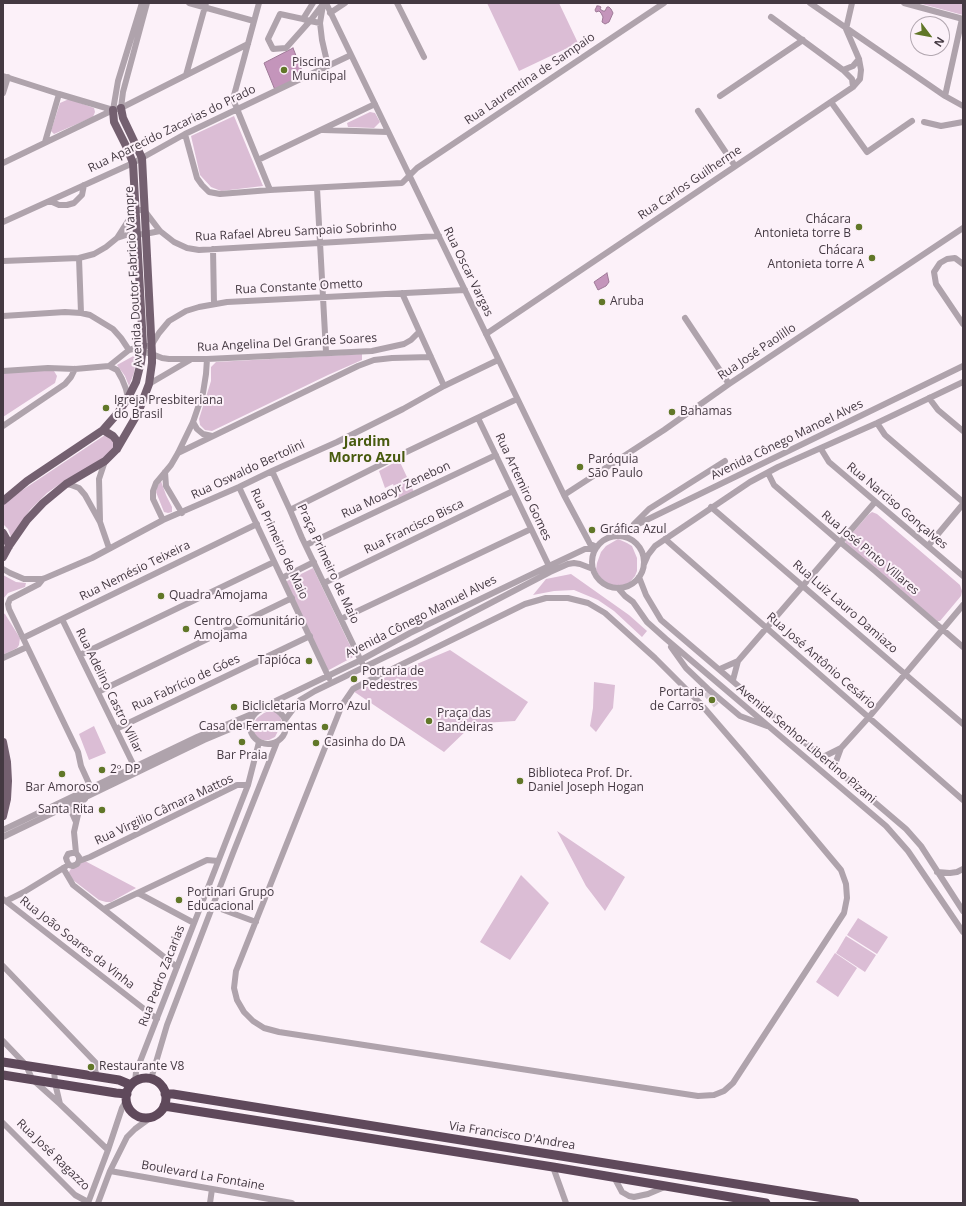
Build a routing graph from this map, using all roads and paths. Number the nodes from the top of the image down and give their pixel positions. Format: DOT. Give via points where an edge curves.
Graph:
graph roads {
  1 [pos="142,3"];
  2 [pos="148,3"];
  3 [pos="189,3"];
  4 [pos="259,3"];
  5 [pos="313,3"];
  6 [pos="345,3"];
  7 [pos="397,3"];
  8 [pos="664,3"];
  9 [pos="810,3"];
  10 [pos="852,3"];
  11 [pos="907,3"];
  12 [pos="324,4"];
  13 [pos="206,5"];
  14 [pos="816,6"];
  15 [pos="330,13"];
  16 [pos="771,17"];
  17 [pos="963,19"];
  18 [pos="306,20"];
  19 [pos="254,21"];
  20 [pos="320,23"];
  21 [pos="846,29"];
  22 [pos="803,40"];
  23 [pos="248,44"];
  24 [pos="351,55"];
  25 [pos="424,57"];
  26 [pos="859,59"];
  27 [pos="328,66"];
  28 [pos="843,70"];
  29 [pos="186,75"];
  30 [pos="6,77"];
  31 [pos="853,87"];
  32 [pos="3,93"];
  33 [pos="59,94"];
  34 [pos="720,96"];
  35 [pos="945,96"];
  36 [pos="831,102"];
  37 [pos="375,104"];
  38 [pos="963,106"];
  39 [pos="121,108"];
  40 [pos="238,109"];
  41 [pos="113,110"];
  42 [pos="698,111"];
  43 [pos="912,121"];
  44 [pos="924,122"];
  45 [pos="963,122"];
  46 [pos="321,130"];
  47 [pos="388,132"];
  48 [pos="185,134"];
  49 [pos="45,142"];
  50 [pos="142,158"];
  51 [pos="258,160"];
  52 [pos="3,163"];
  53 [pos="132,163"];
  54 [pos="735,166"];
  55 [pos="409,175"];
  56 [pos="84,185"];
  57 [pos="317,188"];
  58 [pos="270,190"];
  59 [pos="50,201"];
  60 [pos="135,210"];
  61 [pos="144,210"];
  62 [pos="3,222"];
  63 [pos="963,228"];
  64 [pos="160,231"];
  65 [pos="136,234"];
  66 [pos="145,234"];
  67 [pos="439,236"];
  68 [pos="117,238"];
  69 [pos="320,243"];
  70 [pos="213,249"];
  71 [pos="79,258"];
  72 [pos="3,261"];
  73 [pos="963,264"];
  74 [pos="465,290"];
  75 [pos="402,293"];
  76 [pos="323,297"];
  77 [pos="214,304"];
  78 [pos="81,312"];
  79 [pos="3,316"];
  80 [pos="685,318"];
  81 [pos="963,324"];
  82 [pos="419,332"];
  83 [pos="486,334"];
  84 [pos="137,349"];
  85 [pos="152,350"];
  86 [pos="372,350"];
  87 [pos="326,352"];
  88 [pos="430,357"];
  89 [pos="192,359"];
  90 [pos="207,359"];
  91 [pos="374,360"];
  92 [pos="498,360"];
  93 [pos="109,366"];
  94 [pos="963,366"];
  95 [pos="75,369"];
  96 [pos="3,371"];
  97 [pos="963,382"];
  98 [pos="149,384"];
  99 [pos="729,384"];
  100 [pos="444,386"];
  101 [pos="128,398"];
  102 [pos="929,398"];
  103 [pos="517,399"];
  104 [pos="478,418"];
  105 [pos="194,422"];
  106 [pos="878,423"];
  107 [pos="3,426"];
  108 [pos="103,430"];
  109 [pos="963,431"];
  110 [pos="212,436"];
  111 [pos="821,449"];
  112 [pos="117,450"];
  113 [pos="178,452"];
  114 [pos="496,454"];
  115 [pos="104,461"];
  116 [pos="725,462"];
  117 [pos="272,471"];
  118 [pos="165,472"];
  119 [pos="768,473"];
  120 [pos="66,484"];
  121 [pos="239,487"];
  122 [pos="513,491"];
  123 [pos="564,496"];
  124 [pos="3,501"];
  125 [pos="875,502"];
  126 [pos="963,503"];
  127 [pos="711,507"];
  128 [pos="290,510"];
  129 [pos="182,513"];
  130 [pos="163,520"];
  131 [pos="100,522"];
  132 [pos="258,524"];
  133 [pos="630,528"];
  134 [pos="531,529"];
  135 [pos="3,533"];
  136 [pos="622,536"];
  137 [pos="665,540"];
  138 [pos="840,542"];
  139 [pos="306,545"];
  140 [pos="9,546"];
  141 [pos="928,546"];
  142 [pos="109,548"];
  143 [pos="596,548"];
  144 [pos="3,557"];
  145 [pos="274,562"];
  146 [pos="314,562"];
  147 [pos="644,564"];
  148 [pos="549,566"];
  149 [pos="3,569"];
  150 [pos="593,569"];
  151 [pos="963,576"];
  152 [pos="639,577"];
  153 [pos="282,578"];
  154 [pos="43,579"];
  155 [pos="324,583"];
  156 [pos="804,586"];
  157 [pos="618,588"];
  158 [pos="292,598"];
  159 [pos="963,604"];
  160 [pos="6,609"];
  161 [pos="62,619"];
  162 [pos="341,619"];
  163 [pos="767,628"];
  164 [pos="942,629"];
  165 [pos="310,636"];
  166 [pos="23,638"];
  167 [pos="666,639"];
  168 [pos="27,647"];
  169 [pos="963,647"];
  170 [pos="80,655"];
  171 [pos="3,658"];
  172 [pos="361,660"];
  173 [pos="738,661"];
  174 [pos="364,667"];
  175 [pos="720,669"];
  176 [pos="905,673"];
  177 [pos="328,675"];
  178 [pos="733,680"];
  179 [pos="315,691"];
  180 [pos="98,692"];
  181 [pos="705,697"];
  182 [pos="716,701"];
  183 [pos="699,702"];
  184 [pos="706,710"];
  185 [pos="257,711"];
  186 [pos="869,717"];
  187 [pos="285,720"];
  188 [pos="249,724"];
  189 [pos="963,724"];
  190 [pos="771,728"];
  191 [pos="116,729"];
  192 [pos="3,742"];
  193 [pos="259,742"];
  194 [pos="277,742"];
  195 [pos="841,748"];
  196 [pos="823,757"];
  197 [pos="834,767"];
  198 [pos="136,770"];
  199 [pos="248,785"];
  200 [pos="92,788"];
  201 [pos="86,797"];
  202 [pos="963,800"];
  203 [pos="63,808"];
  204 [pos="3,816"];
  205 [pos="76,822"];
  206 [pos="3,830"];
  207 [pos="3,837"];
  208 [pos="77,856"];
  209 [pos="218,861"];
  210 [pos="68,863"];
  211 [pos="63,868"];
  212 [pos="963,869"];
  213 [pos="937,872"];
  214 [pos="138,893"];
  215 [pos="4,900"];
  216 [pos="213,906"];
  217 [pos="104,909"];
  218 [pos="963,911"];
  219 [pos="256,922"];
  220 [pos="194,923"];
  221 [pos="963,932"];
  222 [pos="3,966"];
  223 [pos="177,967"];
  224 [pos="157,1019"];
  225 [pos="3,1041"];
  226 [pos="3,1062"];
  227 [pos="26,1065"];
  228 [pos="54,1069"];
  229 [pos="3,1075"];
  230 [pos="94,1076"];
  231 [pos="32,1079"];
  232 [pos="152,1079"];
  233 [pos="55,1083"];
  234 [pos="133,1083"];
  235 [pos="166,1094"];
  236 [pos="126,1097"];
  237 [pos="60,1104"];
  238 [pos="164,1106"];
  239 [pos="150,1118"];
  240 [pos="3,1123"];
  241 [pos="108,1150"];
  242 [pos="553,1167"];
  243 [pos="110,1171"];
  244 [pos="614,1177"];
  245 [pos="667,1186"];
  246 [pos="212,1189"];
  247 [pos="629,1196"];
  248 [pos="88,1203"];
  249 [pos="98,1203"];
  250 [pos="210,1203"];
  251 [pos="292,1203"];
  252 [pos="566,1203"];
  253 [pos="632,1203"];
  254 [pos="766,1203"];
  255 [pos="855,1203"];
  1 -- 41 [label="street" via="118,81"];
  2 -- 39 [label="street" via="123,92"];
  3 -- 13 [label="street"];
  4 -- 19 [label="street"];
  5 -- 18 [label="street"];
  6 -- 15 [label="street"];
  7 -- 25 [label="street"];
  8 -- 55 [label="street, Rua Laurentina de Sampaio"];
  9 -- 14 [label="street"];
  10 -- 21 [label="street"];
  11 -- 17 [label="street"];
  12 -- 15 [label="street, Rua Oscar Vargas"];
  12 -- 18 [label="street"];
  12 -- 20 [label="street"];
  13 -- 19 [label="street"];
  13 -- 29 [label="street"];
  14 -- 21 [label="street"];
  15 -- 24 [label="street, Rua Oscar Vargas"];
  16 -- 22 [label="street"];
  17 -- 35 [label="street"];
  18 -- 18 [label="street" via="280,14 268,39 273,49 286,48"];
  18 -- 20 [label="street"];
  19 -- 23 [label="street"];
  20 -- 27 [label="street"];
  21 -- 26 [label="street"];
  21 -- 35 [label="street"];
  22 -- 28 [label="street"];
  22 -- 34 [label="street"];
  23 -- 29 [label="street"];
  23 -- 40 [label="street" via="233,99"];
  24 -- 27 [label="street, Rua Aparecido Zacarias do Prado"];
  24 -- 37 [label="street, Rua Oscar Vargas"];
  26 -- 28 [label="street" via="853,66"];
  26 -- 31 [label="street" via="860,79"];
  27 -- 40 [label="street, Rua Aparecido Zacarias do Prado"];
  28 -- 31 [label="street" via="852,79"];
  29 -- 39 [label="street"];
  30 -- 32 [label="street"];
  30 -- 33 [label="street"];
  31 -- 36 [label="street, Rua Carlos Guilherme"];
  33 -- 41 [label="street"];
  33 -- 49 [label="street"];
  35 -- 38 [label="street"];
  36 -- 43 [label="street" via="867,152"];
  36 -- 54 [label="street, Rua Carlos Guilherme"];
  37 -- 46 [label="street"];
  37 -- 47 [label="street, Rua Oscar Vargas"];
  39 -- 41 [label="street"];
  39 -- 50 [label="main road, Avenida Doutor Fabricio Vampre" via="123,118"];
  40 -- 48 [label="street, Rua Aparecido Zacarias do Prado"];
  40 -- 51 [label="street"];
  41 -- 49 [label="street"];
  41 -- 53 [label="main road, Avenida Doutor Fabricio Vampre" via="114,122"];
  42 -- 54 [label="street"];
  44 -- 45 [label="street" via="941,126"];
  46 -- 47 [label="street"];
  46 -- 51 [label="street"];
  47 -- 55 [label="street, Rua Oscar Vargas"];
  48 -- 50 [label="street, Rua Aparecido Zacarias do Prado"];
  48 -- 58 [label="street, Rua Laurentina de Sampaio" via="197,178 209,192 220,194"];
  49 -- 52 [label="street"];
  50 -- 53 [label="street, Rua Aparecido Zacarias do Prado"];
  50 -- 61 [label="main road, Avenida Doutor Fabricio Vampre"];
  51 -- 58 [label="street"];
  53 -- 56 [label="street, Rua Aparecido Zacarias do Prado"];
  53 -- 60 [label="main road, Avenida Doutor Fabricio Vampre"];
  54 -- 83 [label="street, Rua Carlos Guilherme"];
  55 -- 57 [label="street, Rua Laurentina de Sampaio" via="402,183"];
  55 -- 67 [label="street, Rua Oscar Vargas"];
  56 -- 59 [label="street, Rua Aparecido Zacarias do Prado"];
  56 -- 59 [label="street" via="82,195 74,203 59,205"];
  57 -- 58 [label="street, Rua Laurentina de Sampaio"];
  57 -- 69 [label="street"];
  59 -- 62 [label="street, Rua Aparecido Zacarias do Prado"];
  60 -- 61 [label="street"];
  60 -- 65 [label="main road, Avenida Doutor Fabricio Vampre"];
  60 -- 68 [label="street"];
  61 -- 64 [label="street, Rua Rafael Abreu Sampaio Sobrinho"];
  61 -- 66 [label="main road, Avenida Doutor Fabricio Vampre"];
  63 -- 99 [label="street, Rua José Paolillo"];
  64 -- 66 [label="street"];
  64 -- 70 [label="street, Rua Rafael Abreu Sampaio Sobrinho" via="187,248"];
  65 -- 66 [label="street"];
  65 -- 68 [label="street"];
  65 -- 84 [label="main road, Avenida Doutor Fabricio Vampre"];
  66 -- 85 [label="main road, Avenida Doutor Fabricio Vampre"];
  67 -- 69 [label="street, Rua Rafael Abreu Sampaio Sobrinho"];
  67 -- 74 [label="street, Rua Oscar Vargas"];
  68 -- 71 [label="street" via="94,254"];
  69 -- 70 [label="street, Rua Rafael Abreu Sampaio Sobrinho"];
  69 -- 76 [label="street"];
  70 -- 77 [label="street"];
  71 -- 72 [label="street"];
  71 -- 78 [label="street"];
  73 -- 81 [label="street" via="955,258 947,259 940,263 934,272 936,284"];
  74 -- 75 [label="street, Rua Constante Ometto"];
  74 -- 83 [label="street, Rua Oscar Vargas"];
  75 -- 76 [label="street, Rua Constante Ometto"];
  75 -- 82 [label="street"];
  76 -- 77 [label="street, Rua Constante Ometto"];
  76 -- 87 [label="street"];
  77 -- 85 [label="street, Rua Constante Ometto" via="199,307 169,321 159,333"];
  78 -- 79 [label="street"];
  78 -- 84 [label="street" via="113,329"];
  80 -- 99 [label="street"];
  82 -- 86 [label="street, Rua Angelina Del Grande Soares" via="404,344"];
  82 -- 88 [label="street"];
  83 -- 92 [label="street, Rua Oscar Vargas"];
  84 -- 85 [label="street, Rua Angelina Del Grande Soares"];
  84 -- 93 [label="street"];
  84 -- 101 [label="main road, Avenida Doutor Fabricio Vampre" via="141,362 136,382"];
  85 -- 89 [label="street, Rua Angelina Del Grande Soares" via="162,358"];
  85 -- 98 [label="main road, Avenida Doutor Fabricio Vampre"];
  86 -- 87 [label="street, Rua Angelina Del Grande Soares"];
  86 -- 91 [label="street"];
  87 -- 90 [label="street, Rua Angelina Del Grande Soares"];
  88 -- 91 [label="street"];
  88 -- 100 [label="street"];
  89 -- 90 [label="street, Rua Angelina Del Grande Soares"];
  89 -- 98 [label="street"];
  90 -- 105 [label="street" via="203,393"];
  91 -- 110 [label="street"];
  92 -- 100 [label="street, Rua Oswaldo Bertolini"];
  92 -- 103 [label="street, Rua Oscar Vargas"];
  93 -- 95 [label="street"];
  93 -- 101 [label="street" via="116,370 122,379"];
  94 -- 133 [label="street, Avenida Cônego Manoel Alves"];
  95 -- 96 [label="street"];
  95 -- 107 [label="street" via="65,384"];
  97 -- 102 [label="street, Avenida Cônego Manoel Alves"];
  98 -- 112 [label="main road, Avenida Doutor Fabricio Vampre" via="138,413"];
  99 -- 123 [label="street, Rua José Paolillo"];
  100 -- 117 [label="street, Rua Oswaldo Bertolini" via="337,442"];
  101 -- 108 [label="main road, Avenida Doutor Fabricio Vampre"];
  102 -- 106 [label="street, Avenida Cônego Manoel Alves"];
  102 -- 109 [label="street" via="938,410"];
  103 -- 104 [label="street"];
  103 -- 123 [label="street, Rua Oscar Vargas"];
  104 -- 114 [label="street, Rua Artemiro Gomes"];
  104 -- 128 [label="street"];
  105 -- 110 [label="street" via="203,434"];
  105 -- 113 [label="street"];
  106 -- 111 [label="street, Avenida Cônego Manoel Alves"];
  106 -- 126 [label="street" via="885,435"];
  108 -- 112 [label="main road" via="117,441"];
  108 -- 124 [label="main road, Avenida Doutor Fabricio Vampre"];
  110 -- 113 [label="street"];
  111 -- 119 [label="street, Avenida Cônego Manoel Alves"];
  111 -- 125 [label="street, Rua Narciso Gonçalves" via="829,462"];
  112 -- 115 [label="main road, Avenida Doutor Fabricio Vampre"];
  113 -- 118 [label="street"];
  114 -- 122 [label="street, Rua Artemiro Gomes"];
  114 -- 139 [label="street, Rua Moacyr Zenebon"];
  115 -- 120 [label="main road, Avenida Doutor Fabricio Vampre"];
  115 -- 131 [label="street" via="98,483"];
  116 -- 133 [label="street" via="649,509"];
  117 -- 121 [label="street, Rua Oswaldo Bertolini"];
  117 -- 128 [label="street, Praça Primeiro de Maio"];
  118 -- 129 [label="street" via="166,486"];
  118 -- 130 [label="street" via="153,491 153,499"];
  119 -- 127 [label="street, Avenida Cônego Manoel Alves"];
  119 -- 138 [label="street, Rua José Pinto Villares" via="774,485"];
  120 -- 131 [label="street" via="79,488"];
  120 -- 140 [label="main road, Avenida Doutor Fabricio Vampre" via="37,508"];
  121 -- 129 [label="street, Rua Oswaldo Bertolini"];
  121 -- 132 [label="street, Rua Primeiro de Maio"];
  122 -- 134 [label="street, Rua Artemiro Gomes"];
  122 -- 155 [label="street, Rua Francisco Bisca"];
  123 -- 143 [label="street, Rua Oscar Vargas" via="590,544"];
  125 -- 138 [label="street"];
  125 -- 141 [label="street, Rua Narciso Gonçalves"];
  126 -- 141 [label="street"];
  127 -- 137 [label="street, Avenida Cônego Manoel Alves"];
  127 -- 156 [label="street, Rua Luiz Lauro Damiazo"];
  128 -- 139 [label="street, Praça Primeiro de Maio"];
  129 -- 130 [label="street, Rua Oswaldo Bertolini"];
  130 -- 142 [label="street, Rua Oswaldo Bertolini"];
  131 -- 142 [label="street"];
  132 -- 145 [label="street, Rua Primeiro de Maio"];
  132 -- 161 [label="street, Rua Nemésio Teixeira"];
  133 -- 136 [label="street, Avenida Cônego Manoel Alves"];
  134 -- 148 [label="street, Rua Artemiro Gomes"];
  134 -- 162 [label="street"];
  135 -- 140 [label="main road"];
  136 -- 143 [label="street" via="608,538"];
  136 -- 147 [label="street" via="629,538 641,549"];
  137 -- 147 [label="street, Avenida Cônego Manoel Alves" via="655,546"];
  137 -- 163 [label="street, Rua José Antônio Cesário"];
  138 -- 156 [label="street"];
  138 -- 164 [label="street, Rua José Pinto Villares"];
  139 -- 146 [label="street, Praça Primeiro de Maio"];
  140 -- 144 [label="main road, Avenida Doutor Fabricio Vampre"];
  141 -- 151 [label="street, Rua Narciso Gonçalves"];
  142 -- 154 [label="street, Rua Oswaldo Bertolini"];
  143 -- 148 [label="street, Avenida Cônego Manuel Alves" via="585,550"];
  143 -- 150 [label="street"];
  145 -- 153 [label="street, Rua Primeiro de Maio"];
  145 -- 170 [label="street"];
  146 -- 153 [label="street"];
  146 -- 155 [label="street, Praça Primeiro de Maio"];
  147 -- 152 [label="street"];
  148 -- 172 [label="street, Avenida Cônego Manuel Alves" via="410,633"];
  149 -- 154 [label="street, Rua Oswaldo Bertolini" via="24,579"];
  150 -- 157 [label="street" via="602,583"];
  150 -- 174 [label="street, Avenida Cônego Manuel Alves" via="574,562 568,564"];
  152 -- 157 [label="street" via="633,583"];
  152 -- 175 [label="street, Avenida Senhor Libertino Pizani" via="646,595 662,620"];
  153 -- 158 [label="street, Rua Primeiro de Maio"];
  154 -- 160 [label="street" via="39,584 10,599"];
  155 -- 162 [label="street, Praça Primeiro de Maio"];
  156 -- 163 [label="street"];
  156 -- 176 [label="street, Rua Luiz Lauro Damiazo"];
  157 -- 167 [label="street, Avenida Senhor Libertino Pizani" via="633,602 647,622"];
  158 -- 165 [label="street, Rua Primeiro de Maio"];
  158 -- 180 [label="street"];
  159 -- 164 [label="street"];
  160 -- 166 [label="street"];
  161 -- 166 [label="street, Rua Nemésio Teixeira"];
  161 -- 170 [label="street, Rua Adelino Castro Villar"];
  162 -- 172 [label="street, Praça Primeiro de Maio"];
  163 -- 173 [label="street"];
  163 -- 186 [label="street, Rua José Antônio Cesário"];
  164 -- 169 [label="street, Rua José Pinto Villares"];
  164 -- 176 [label="street"];
  165 -- 177 [label="street, Rua Primeiro de Maio"];
  165 -- 191 [label="street, Rua Fabrício de Góes"];
  166 -- 168 [label="street"];
  167 -- 182 [label="street" via="686,668"];
  167 -- 190 [label="street, Avenida Senhor Libertino Pizani"];
  168 -- 171 [label="street"];
  168 -- 200 [label="street" via="78,752 85,776"];
  170 -- 180 [label="street, Rua Adelino Castro Villar"];
  172 -- 174 [label="street, Praça Primeiro de Maio"];
  172 -- 177 [label="street, Avenida Cônego Manuel Alves"];
  173 -- 175 [label="street"];
  173 -- 178 [label="street"];
  174 -- 179 [label="street, Avenida Cônego Manuel Alves"];
  175 -- 178 [label="street, Avenida Senhor Libertino Pizani"];
  176 -- 186 [label="street"];
  176 -- 189 [label="street, Rua Luiz Lauro Damiazo"];
  177 -- 179 [label="street" via="328,681"];
  177 -- 185 [label="street, Avenida Cônego Manuel Alves"];
  178 -- 196 [label="street, Avenida Senhor Libertino Pizani"];
  179 -- 187 [label="street, Avenida Cônego Manuel Alves" via="300,700"];
  180 -- 191 [label="street, Rua Adelino Castro Villar"];
  181 -- 183 [label="street"];
  182 -- 184 [label="street"];
  182 -- 190 [label="street" via="740,716"];
  183 -- 184 [label="street"];
  183 -- 219 [label="street" via="606,613 588,603 568,598 546,598 525,604 368,681 353,689 342,705"];
  184 -- 219 [label="street" via="841,870 847,898 844,913 734,1083 724,1091 714,1095 698,1096 264,1028 244,1012 234,988 236,971"];
  185 -- 187 [label="street" via="272,708 282,714"];
  185 -- 188 [label="street"];
  185 -- 198 [label="street, Avenida Cônego Manuel Alves" via="197,737"];
  186 -- 195 [label="street"];
  186 -- 202 [label="street, Rua José Antônio Cesário"];
  187 -- 194 [label="street" via="285,732"];
  188 -- 193 [label="street" via="252,735"];
  188 -- 198 [label="street, Avenida Cônego Manuel Alves" via="234,727"];
  190 -- 221 [label="street, Avenida Senhor Libertino Pizani" via="886,826 908,851"];
  191 -- 198 [label="street, Rua Adelino Castro Villar"];
  192 -- 204 [label="main road" via="8,781"];
  193 -- 194 [label="street"];
  193 -- 199 [label="street, Rua Pedro Zacarias"];
  194 -- 216 [label="street, Rua Pedro Zacarias"];
  195 -- 196 [label="street"];
  195 -- 197 [label="street"];
  196 -- 197 [label="street, Avenida Senhor Libertino Pizani"];
  197 -- 213 [label="street, Avenida Senhor Libertino Pizani" via="906,829 921,846"];
  198 -- 200 [label="street, Avenida Cônego Manuel Alves"];
  198 -- 201 [label="street, Avenida Cônego Manuel Alves"];
  199 -- 208 [label="street, Rua Virgilio Câmara Mattos" via="237,785 90,857"];
  199 -- 209 [label="street, Rua Pedro Zacarias"];
  200 -- 206 [label="street, Avenida Cônego Manuel Alves"];
  201 -- 203 [label="street, Avenida Cônego Manuel Alves"];
  201 -- 205 [label="street" via="81,803"];
  203 -- 205 [label="street" via="72,813"];
  203 -- 207 [label="street, Avenida Cônego Manuel Alves"];
  205 -- 208 [label="street" via="74,843"];
  208 -- 210 [label="street" via="77,864 73,866"];
  208 -- 210 [label="street" via="68,854"];
  209 -- 214 [label="street" via="207,860"];
  209 -- 220 [label="street, Rua Pedro Zacarias"];
  210 -- 211 [label="street"];
  211 -- 215 [label="street" via="24,892"];
  211 -- 217 [label="street" via="73,885"];
  212 -- 213 [label="street" via="950,873"];
  213 -- 218 [label="street, Avenida Senhor Libertino Pizani"];
  214 -- 217 [label="street"];
  214 -- 220 [label="street"];
  215 -- 224 [label="street, Rua João Soares da Vinha"];
  216 -- 219 [label="street"];
  216 -- 232 [label="street, Rua Pedro Zacarias" via="168,1025"];
  217 -- 223 [label="street"];
  220 -- 223 [label="street, Rua Pedro Zacarias"];
  222 -- 230 [label="street" via="96,1063"];
  223 -- 224 [label="street, Rua Pedro Zacarias"];
  224 -- 234 [label="street, Rua Pedro Zacarias"];
  225 -- 227 [label="street"];
  226 -- 227 [label="highway"];
  227 -- 228 [label="highway"];
  227 -- 231 [label="street"];
  228 -- 230 [label="highway"];
  228 -- 233 [label="street"];
  229 -- 231 [label="highway"];
  230 -- 234 [label="highway"];
  231 -- 233 [label="highway"];
  231 -- 237 [label="street"];
  232 -- 234 [label="highway" via="140,1079"];
  232 -- 235 [label="highway" via="163,1087"];
  233 -- 236 [label="highway"];
  233 -- 237 [label="street"];
  234 -- 236 [label="highway"];
  235 -- 238 [label="highway"];
  235 -- 255 [label="highway, Via Francisco D'Andrea"];
  236 -- 239 [label="highway" via="132,1112 137,1116"];
  236 -- 241 [label="street"];
  237 -- 241 [label="street"];
  238 -- 239 [label="highway" via="156,1116"];
  238 -- 242 [label="highway, Via Francisco D'Andrea"];
  239 -- 243 [label="street" via="127,1137"];
  240 -- 248 [label="street, Rua José Ragazzo" via="76,1195"];
  241 -- 248 [label="street"];
  242 -- 244 [label="highway, Via Francisco D'Andrea"];
  242 -- 252 [label="street"];
  243 -- 246 [label="street, Boulevard La Fontaine"];
  243 -- 249 [label="street"];
  244 -- 245 [label="highway, Via Francisco D'Andrea"];
  244 -- 247 [label="street" via="622,1192"];
  245 -- 247 [label="street" via="648,1194"];
  245 -- 254 [label="highway, Via Francisco D'Andrea"];
  246 -- 250 [label="street"];
  246 -- 251 [label="street, Boulevard La Fontaine"];
  247 -- 253 [label="street"];
}
